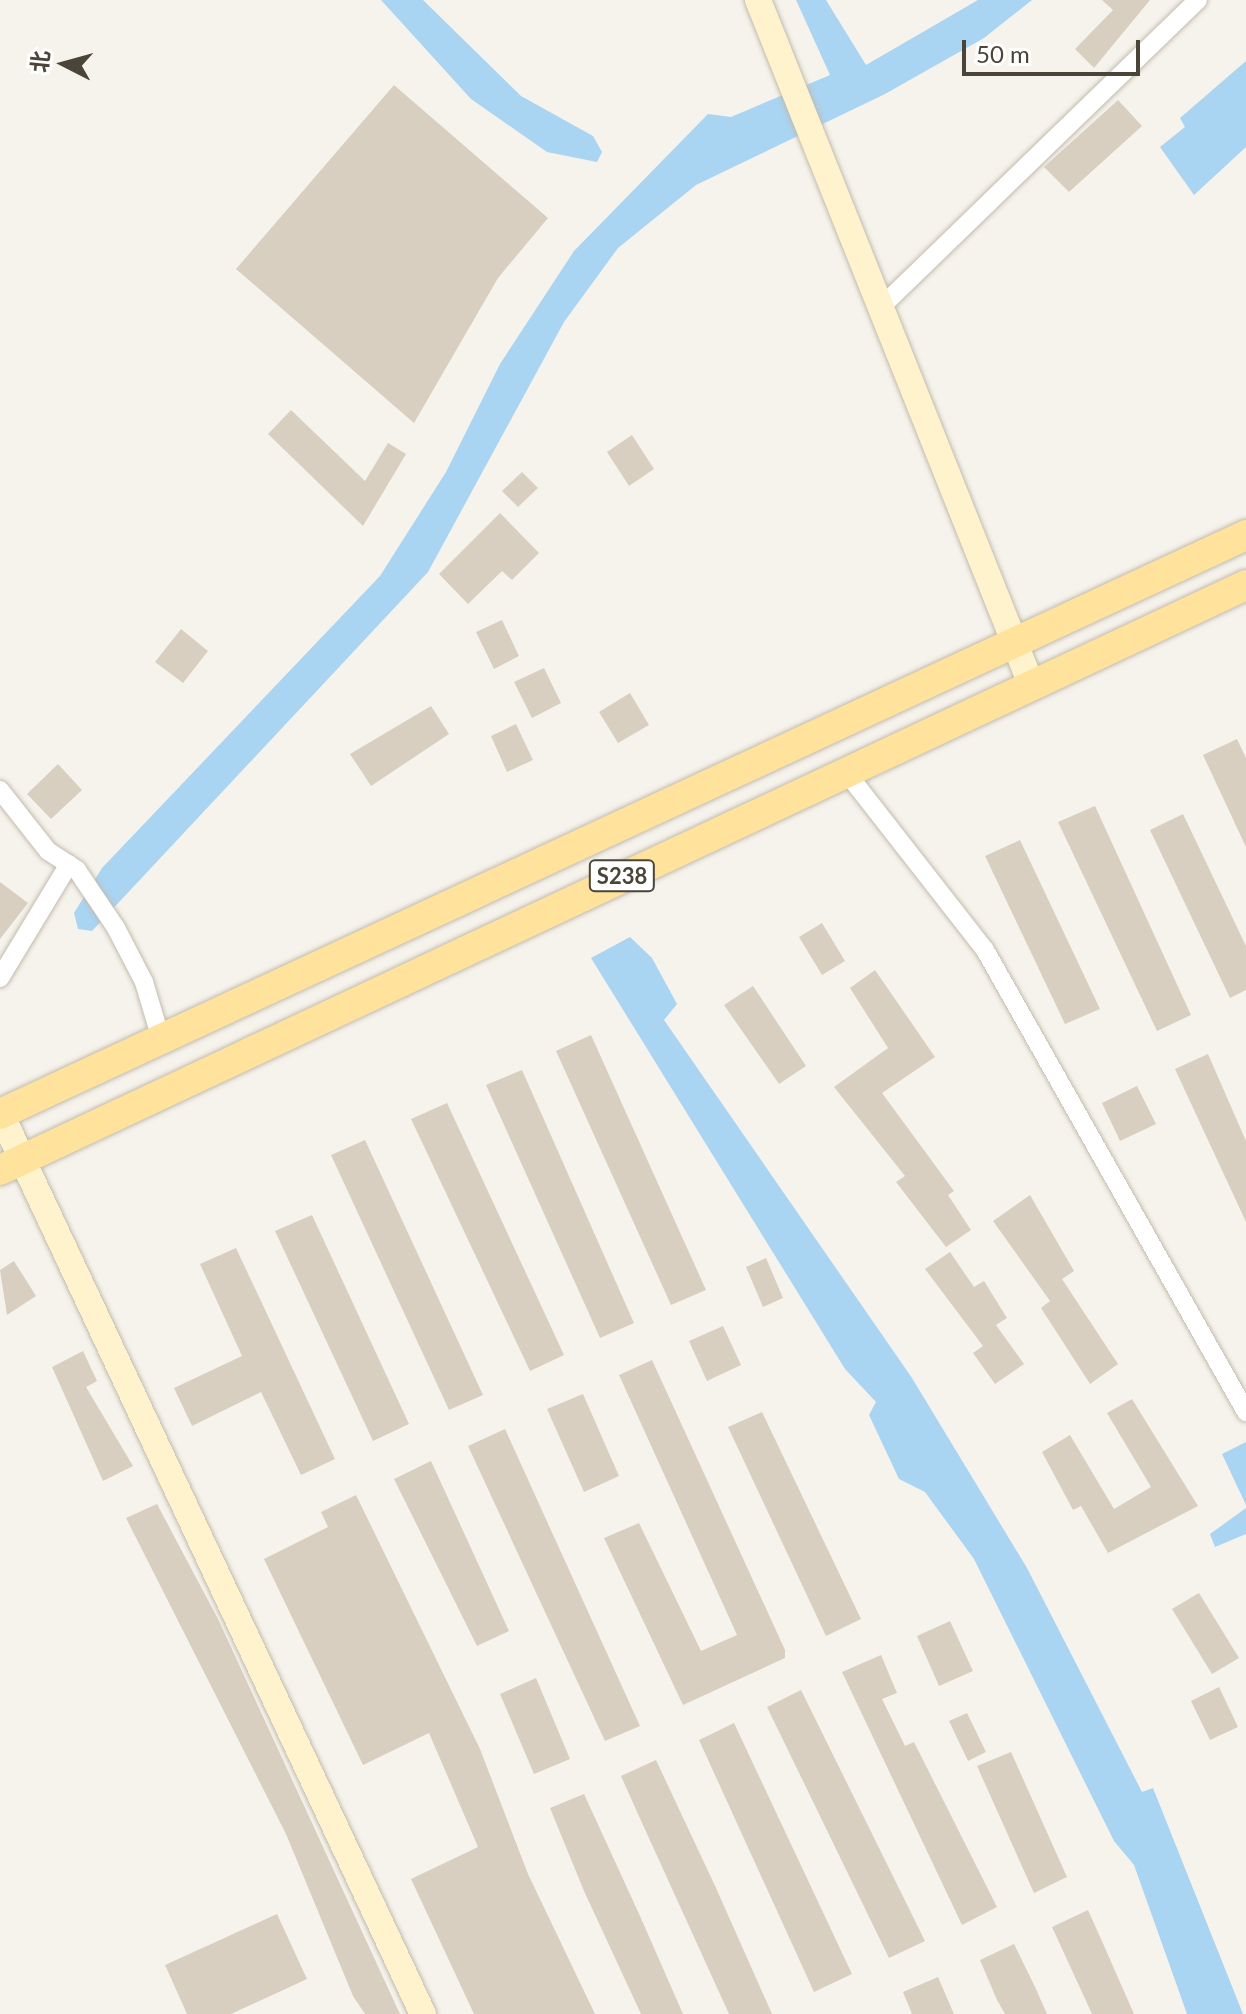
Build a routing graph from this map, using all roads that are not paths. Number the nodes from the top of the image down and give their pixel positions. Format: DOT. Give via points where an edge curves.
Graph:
graph roads {
  1 [pos="758,0"];
  2 [pos="1198,0"];
  3 [pos="879,309"];
  4 [pos="1246,535"];
  5 [pos="1246,585"];
  6 [pos="1011,644"];
  7 [pos="1031,684"];
  8 [pos="846,772"];
  9 [pos="0,790"];
  10 [pos="69,864"];
  11 [pos="0,978"];
  12 [pos="161,1039"];
  13 [pos="0,1113"];
  14 [pos="12,1165"];
  15 [pos="1246,1412"];
  16 [pos="423,2014"];
  1 -- 3 [label="street"];
  2 -- 3 [label="street"];
  3 -- 6 [label="street"];
  4 -- 6 [label="main road, S238"];
  5 -- 7 [label="main road, S238"];
  6 -- 7 [label="street"];
  6 -- 12 [label="main road, S238"];
  7 -- 8 [label="main road, S238"];
  8 -- 14 [label="main road, S238" via="66,1133"];
  8 -- 15 [label="street" via="985,950"];
  9 -- 10 [label="street" via="48,851"];
  10 -- 11 [label="street"];
  10 -- 12 [label="street" via="130,955"];
  12 -- 13 [label="main road, S238"];
  13 -- 14 [label="street"];
  14 -- 16 [label="street"];
}
